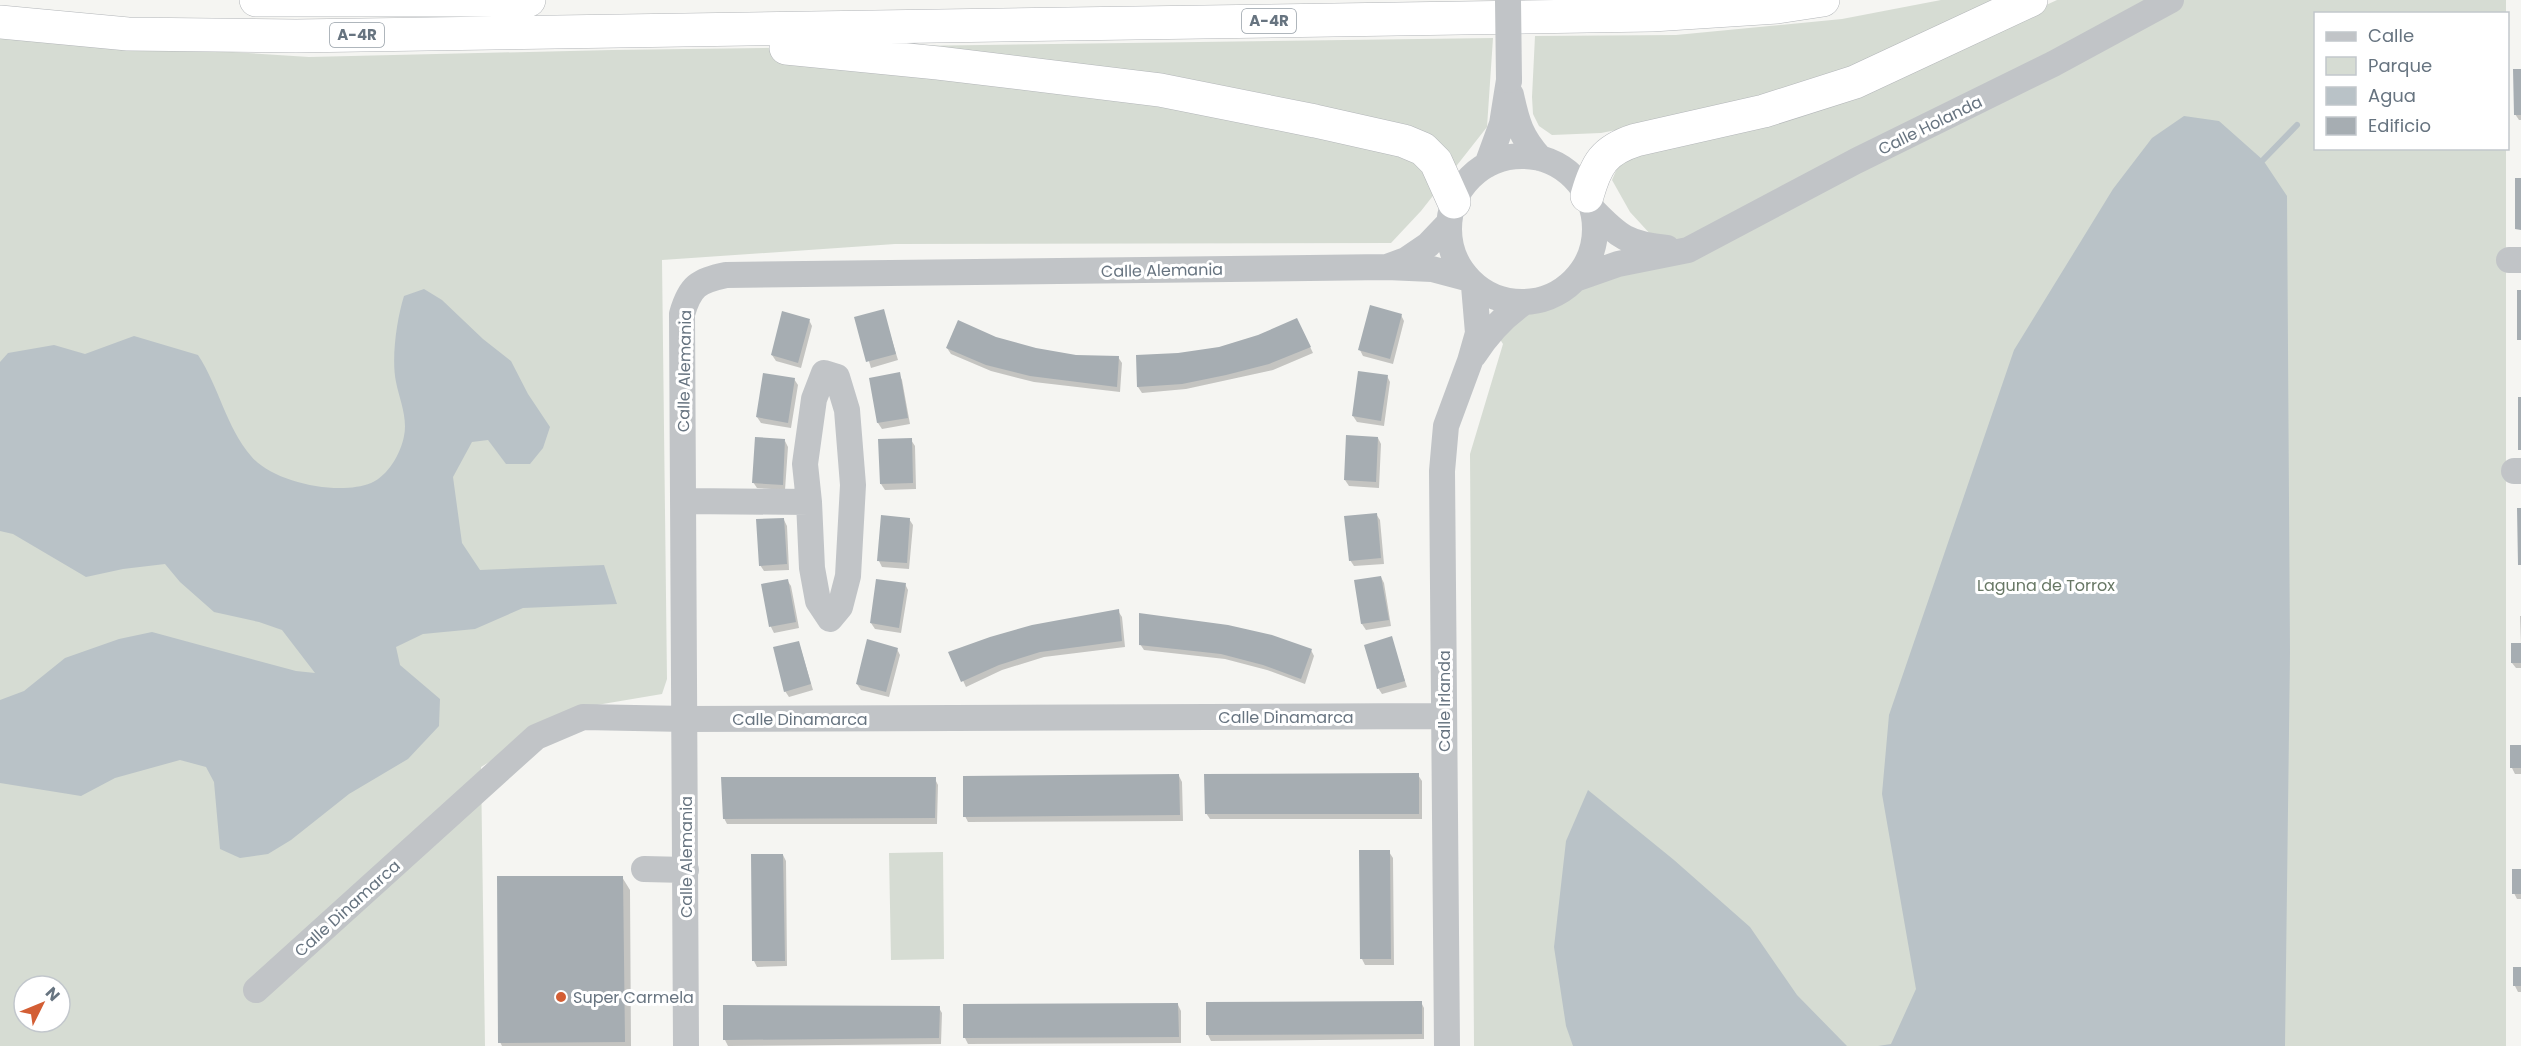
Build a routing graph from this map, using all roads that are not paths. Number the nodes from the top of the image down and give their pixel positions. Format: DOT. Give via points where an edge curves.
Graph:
graph roads {
  1 [pos="256,0"];
  2 [pos="529,0"];
  3 [pos="1508,0"];
  4 [pos="1823,0"];
  5 [pos="2031,0"];
  6 [pos="2171,0"];
  7 [pos="427,1"];
  8 [pos="0,22"];
  9 [pos="714,31"];
  10 [pos="1509,80"];
  11 [pos="1540,158"];
  12 [pos="1487,165"];
  13 [pos="1590,203"];
  14 [pos="1452,213"];
  15 [pos="1688,250"];
  16 [pos="1387,267"];
  17 [pos="1578,278"];
  18 [pos="1470,282"];
  19 [pos="1523,303"];
  20 [pos="1470,361"];
  21 [pos="684,501"];
  22 [pos="809,502"];
  23 [pos="1444,716"];
  24 [pos="686,719"];
  25 [pos="644,869"];
  26 [pos="686,870"];
  27 [pos="256,990"];
  28 [pos="686,1046"];
  29 [pos="1447,1046"];
  1 -- 7 [label="highway, A-4R"];
  2 -- 7 [label="highway, A-4R"];
  3 -- 10 [label="street, bridge"];
  4 -- 9 [label="highway, A-4R" via="1777,8 1652,15"];
  5 -- 13 [label="highway" via="1855,82 1764,111 1616,146 1592,180"];
  6 -- 15 [label="street, Calle Holanda"];
  8 -- 9 [label="highway, A-4R" via="128,34"];
  9 -- 14 [label="highway" via="765,46 1160,90 1404,141 1423,149 1436,162"];
  10 -- 11 [label="street" via="1516,122"];
  10 -- 12 [label="street" via="1502,124"];
  11 -- 12 [label="street" via="1503,158"];
  11 -- 13 [label="street" via="1575,179"];
  12 -- 14 [label="street" via="1467,181"];
  13 -- 15 [label="street" via="1622,237 1637,244"];
  13 -- 17 [label="street" via="1596,229 1593,249"];
  14 -- 16 [label="street, Calle Alemania" via="1428,245"];
  14 -- 18 [label="street" via="1451,245"];
  15 -- 17 [label="street, Calle Holanda" via="1618,264"];
  16 -- 18 [label="street, Calle Alemania" via="1432,269"];
  16 -- 21 [label="street, Calle Alemania" via="726,275 703,280 687,296 682,314"];
  17 -- 19 [label="street" via="1558,293"];
  18 -- 19 [label="street" via="1504,300"];
  18 -- 20 [label="street, Calle Irlanda" via="1478,333"];
  19 -- 20 [label="street, Calle Irlanda" via="1485,337"];
  20 -- 23 [label="street, Calle Irlanda" via="1446,426 1442,471"];
  21 -- 22 [label="street"];
  21 -- 24 [label="street, Calle Alemania"];
  22 -- 22 [label="street" via="805,464 814,399 824,373 837,377 847,410 852,485 848,576 840,607 830,619 818,602"];
  23 -- 24 [label="street, Calle Dinamarca"];
  23 -- 29 [label="street, Calle Irlanda"];
  24 -- 26 [label="street, Calle Alemania"];
  24 -- 27 [label="street, Calle Dinamarca" via="583,717 536,737"];
  25 -- 26 [label="street"];
  26 -- 28 [label="street, Calle Alemania"];
}
